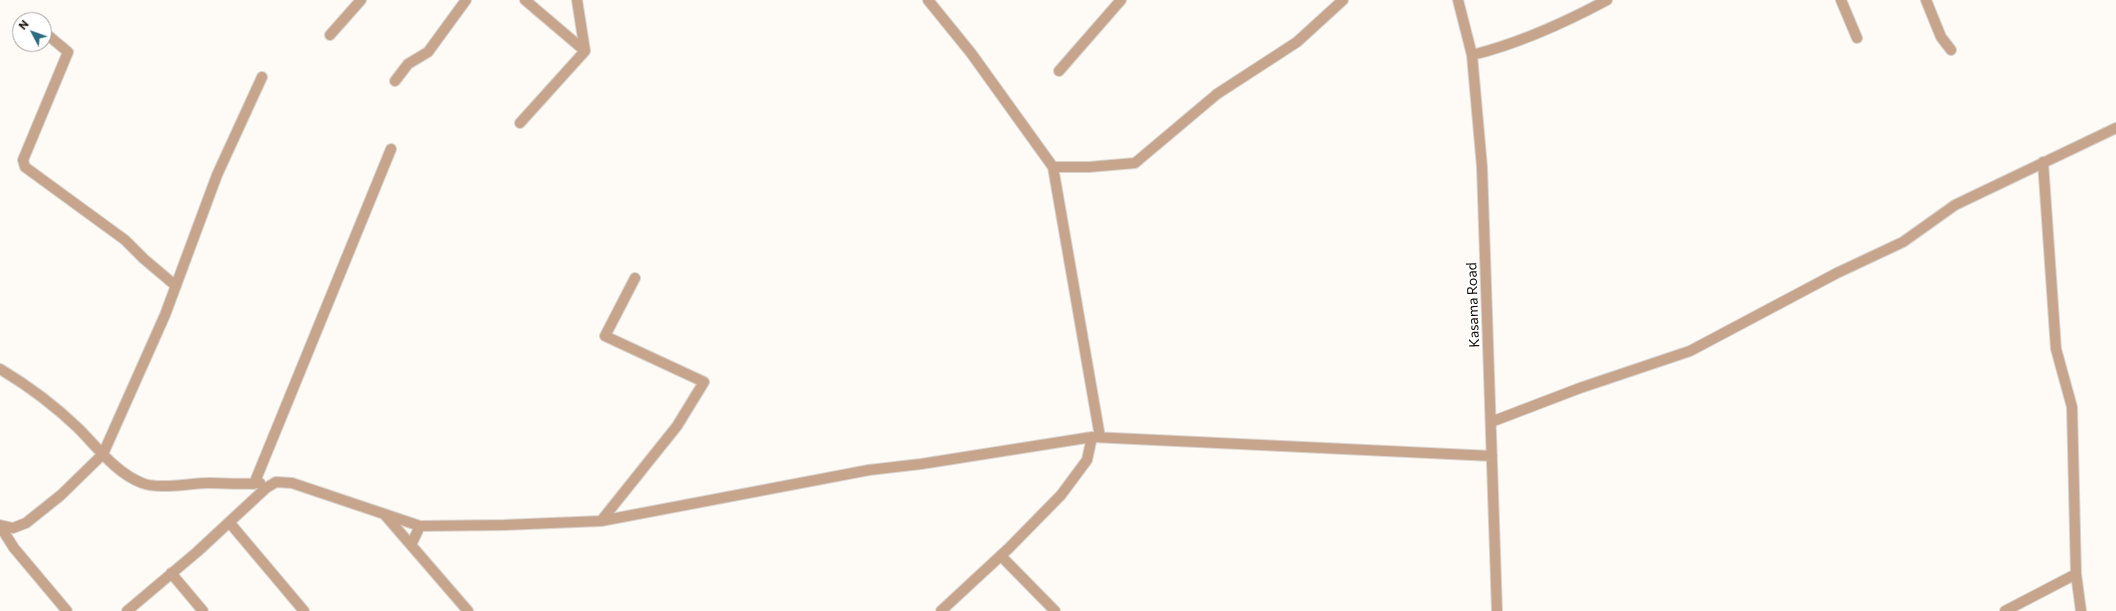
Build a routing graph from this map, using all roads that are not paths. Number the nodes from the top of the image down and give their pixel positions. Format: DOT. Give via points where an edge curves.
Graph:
graph roads {
  1 [pos="361,0"];
  2 [pos="466,0"];
  3 [pos="525,0"];
  4 [pos="577,0"];
  5 [pos="928,0"];
  6 [pos="1121,0"];
  7 [pos="1343,0"];
  8 [pos="1458,0"];
  9 [pos="1607,0"];
  10 [pos="1841,0"];
  11 [pos="1926,0"];
  12 [pos="330,35"];
  13 [pos="1857,38"];
  14 [pos="52,39"];
  15 [pos="1951,50"];
  16 [pos="584,51"];
  17 [pos="1472,55"];
  18 [pos="1059,71"];
  19 [pos="262,77"];
  20 [pos="395,81"];
  21 [pos="520,123"];
  22 [pos="2116,128"];
  23 [pos="391,149"];
  24 [pos="2043,162"];
  25 [pos="1053,167"];
  26 [pos="635,278"];
  27 [pos="176,286"];
  28 [pos="0,369"];
  29 [pos="1491,422"];
  30 [pos="1096,437"];
  31 [pos="102,454"];
  32 [pos="1492,456"];
  33 [pos="276,482"];
  34 [pos="254,484"];
  35 [pos="385,515"];
  36 [pos="601,521"];
  37 [pos="229,522"];
  38 [pos="0,526"];
  39 [pos="17,526"];
  40 [pos="420,526"];
  41 [pos="411,545"];
  42 [pos="14,548"];
  43 [pos="1001,556"];
  44 [pos="171,573"];
  45 [pos="2076,574"];
  46 [pos="67,611"];
  47 [pos="127,611"];
  48 [pos="203,611"];
  49 [pos="304,611"];
  50 [pos="468,611"];
  51 [pos="941,611"];
  52 [pos="1055,611"];
  53 [pos="1497,611"];
  54 [pos="2005,611"];
  55 [pos="2081,611"];
  1 -- 12 [label="street"];
  2 -- 20 [label="street" via="428,52 408,64"];
  3 -- 16 [label="street"];
  4 -- 16 [label="street"];
  5 -- 25 [label="street" via="971,53"];
  6 -- 18 [label="street"];
  7 -- 25 [label="street" via="1297,42 1217,94 1135,163"];
  8 -- 17 [label="street, Kasama Road"];
  9 -- 17 [label="street" via="1554,25 1492,50"];
  10 -- 13 [label="street"];
  11 -- 15 [label="street" via="1941,37"];
  14 -- 27 [label="street" via="68,52 23,160 25,167 125,240"];
  16 -- 21 [label="street"];
  17 -- 29 [label="street, Kasama Road" via="1482,167"];
  19 -- 27 [label="street" via="217,175"];
  22 -- 24 [label="street"];
  23 -- 34 [label="street"];
  24 -- 29 [label="street" via="1955,205 1903,242 1837,273 1690,351 1580,388"];
  24 -- 45 [label="street" via="2056,349 2072,407"];
  25 -- 30 [label="street"];
  26 -- 36 [label="street" via="605,336 704,382 677,426"];
  27 -- 31 [label="street"];
  28 -- 31 [label="street" via="77,428"];
  29 -- 32 [label="street, Kasama Road"];
  30 -- 32 [label="street"];
  30 -- 36 [label="street" via="869,470"];
  30 -- 43 [label="street" via="1088,460 1078,473"];
  31 -- 34 [label="street" via="131,478 143,484"];
  31 -- 39 [label="street" via="61,495 26,523"];
  32 -- 53 [label="street, Kasama Road"];
  33 -- 34 [label="street"];
  33 -- 35 [label="street" via="292,483"];
  33 -- 37 [label="street"];
  35 -- 40 [label="street"];
  35 -- 41 [label="street"];
  36 -- 40 [label="street"];
  37 -- 44 [label="street"];
  37 -- 49 [label="street"];
  38 -- 39 [label="street"];
  38 -- 42 [label="street"];
  39 -- 42 [label="street" via="12,540"];
  40 -- 41 [label="street"];
  41 -- 50 [label="street"];
  42 -- 46 [label="street"];
  43 -- 51 [label="street"];
  43 -- 52 [label="street"];
  44 -- 47 [label="street"];
  44 -- 48 [label="street"];
  45 -- 54 [label="street"];
  45 -- 55 [label="street"];
}
